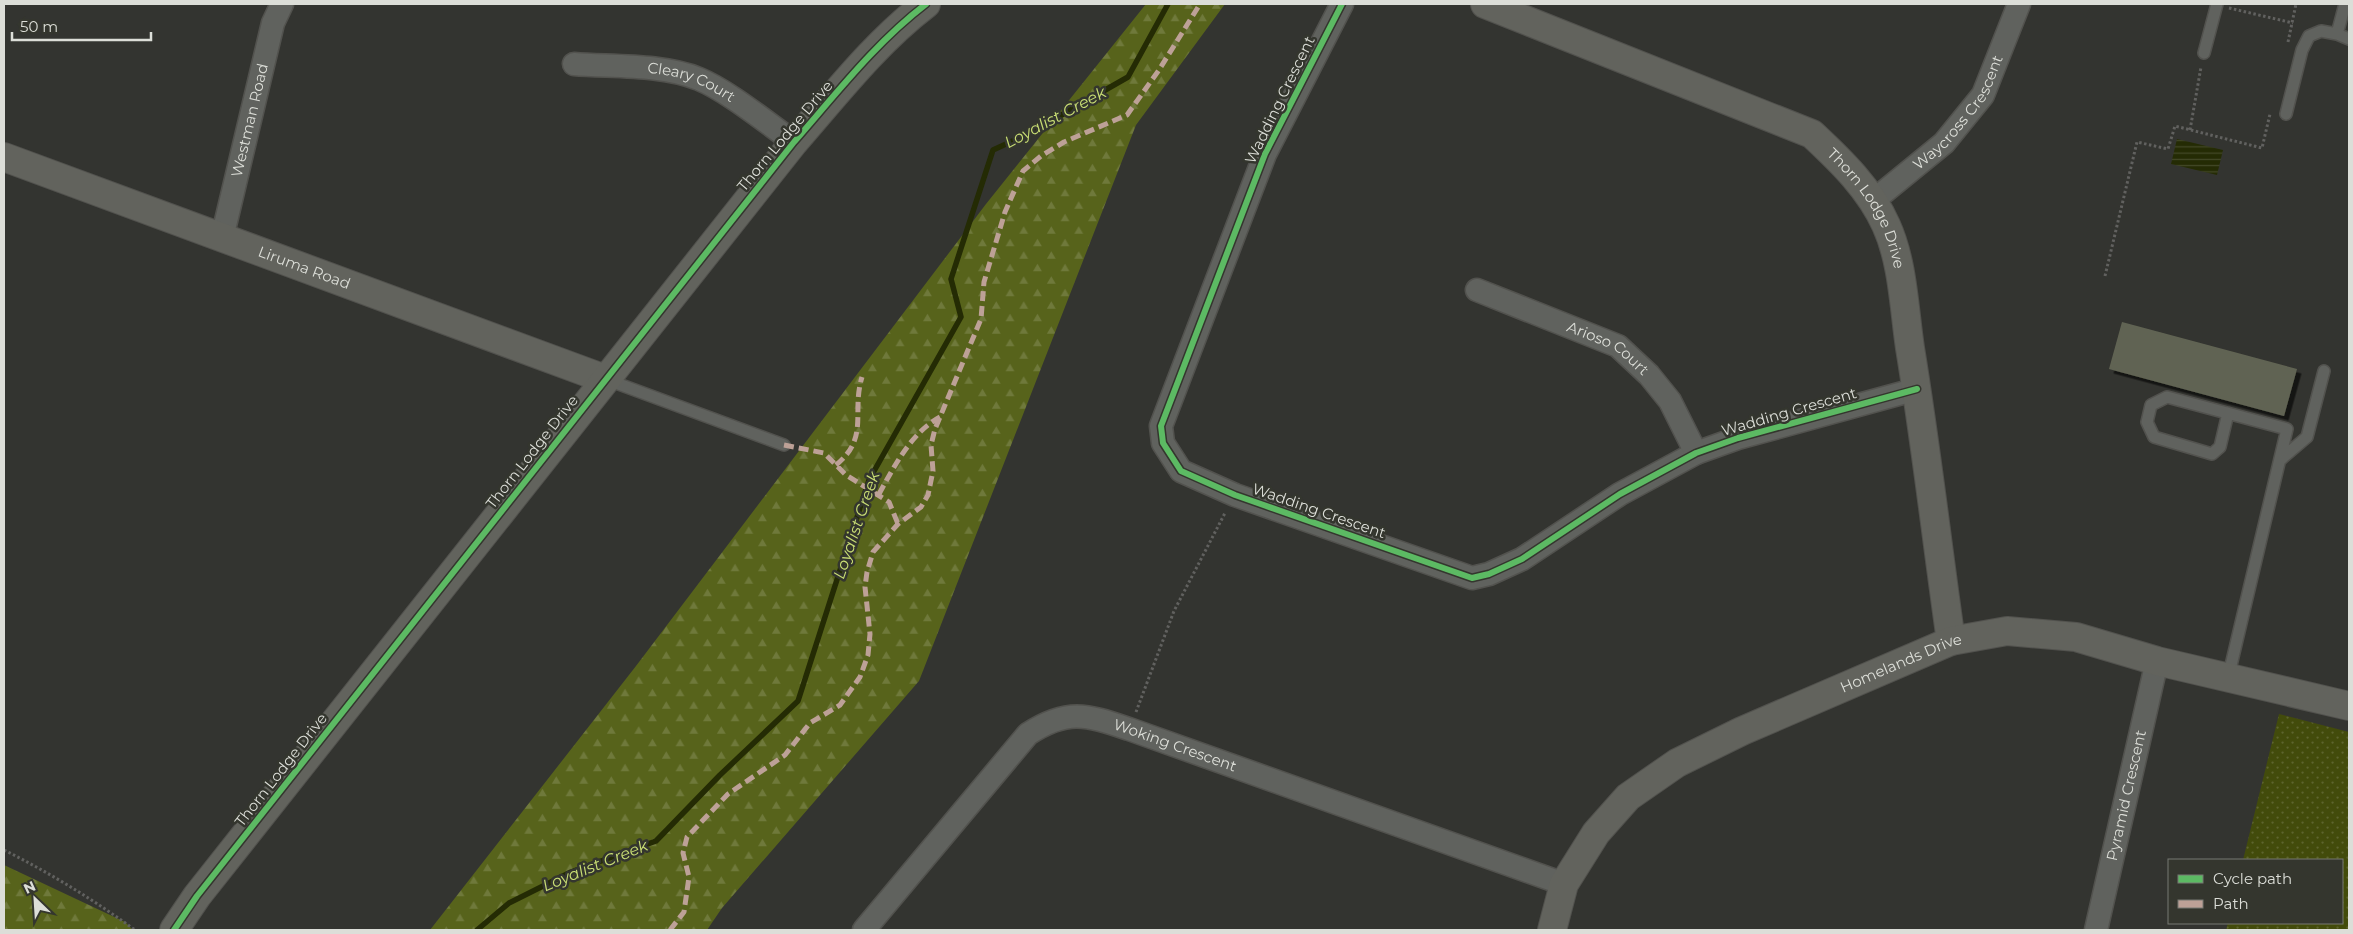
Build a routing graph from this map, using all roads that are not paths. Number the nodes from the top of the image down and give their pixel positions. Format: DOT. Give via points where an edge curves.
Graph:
graph roads {
  1 [pos="282,4"];
  2 [pos="926,4"];
  3 [pos="1342,4"];
  4 [pos="1485,4"];
  5 [pos="2019,4"];
  6 [pos="2216,4"];
  7 [pos="2345,4"];
  8 [pos="2337,34"];
  9 [pos="2349,39"];
  10 [pos="2204,53"];
  11 [pos="574,64"];
  12 [pos="2286,114"];
  13 [pos="794,142"];
  14 [pos="4,157"];
  15 [pos="1873,202"];
  16 [pos="222,238"];
  17 [pos="1477,290"];
  18 [pos="2324,371"];
  19 [pos="605,379"];
  20 [pos="1917,388"];
  21 [pos="2228,413"];
  22 [pos="784,445"];
  23 [pos="1696,454"];
  24 [pos="2280,460"];
  25 [pos="1951,641"];
  26 [pos="2157,661"];
  27 [pos="2228,678"];
  28 [pos="2349,706"];
  29 [pos="1564,884"];
  30 [pos="174,930"];
  31 [pos="864,930"];
  32 [pos="1552,930"];
  33 [pos="2096,930"];
  1 -- 16 [label="street, Westman Road" via="272,23"];
  2 -- 13 [label="street, Thorn Lodge Drive" via="904,20 870,54"];
  3 -- 23 [label="street, Wadding Crescent" via="1265,154 1161,426 1163,443 1181,471 1235,494 1472,578 1522,559 1620,494"];
  4 -- 15 [label="street, Thorn Lodge Drive" via="1812,134 1849,170"];
  5 -- 15 [label="street, Waycross Crescent" via="1983,95 1944,143"];
  6 -- 10 [label="lane"];
  7 -- 8 [label="lane"];
  8 -- 9 [label="lane"];
  8 -- 12 [label="lane" via="2321,31 2309,36 2302,50"];
  11 -- 13 [label="street, Cleary Court" via="658,69 699,79"];
  13 -- 19 [label="street, Thorn Lodge Drive"];
  14 -- 16 [label="street, Liruma Road"];
  15 -- 20 [label="street, Thorn Lodge Drive" via="1886,226 1897,264"];
  16 -- 19 [label="street, Liruma Road"];
  17 -- 23 [label="street, Arioso Court" via="1618,346 1649,374 1670,401"];
  18 -- 24 [label="lane" via="2307,437"];
  19 -- 22 [label="lane"];
  19 -- 30 [label="street, Thorn Lodge Drive" via="197,896"];
  20 -- 23 [label="street, Wadding Crescent" via="1738,438"];
  20 -- 25 [label="street, Thorn Lodge Drive"];
  21 -- 21 [label="lane" via="2220,447 2212,454 2154,437 2147,422 2151,404 2167,397"];
  21 -- 24 [label="lane" via="2287,429"];
  24 -- 27 [label="lane"];
  25 -- 26 [label="street, Homelands Drive" via="2007,631 2076,637"];
  25 -- 29 [label="street, Homelands Drive" via="1742,731 1677,763 1628,797 1596,833"];
  26 -- 27 [label="street, Homelands Drive"];
  26 -- 33 [label="street, Pyramid Crescent"];
  27 -- 28 [label="street, Homelands Drive"];
  29 -- 31 [label="street, Woking Crescent" via="1130,729 1090,716 1069,716 1042,725 1028,734"];
  29 -- 32 [label="street, Homelands Drive"];
}
